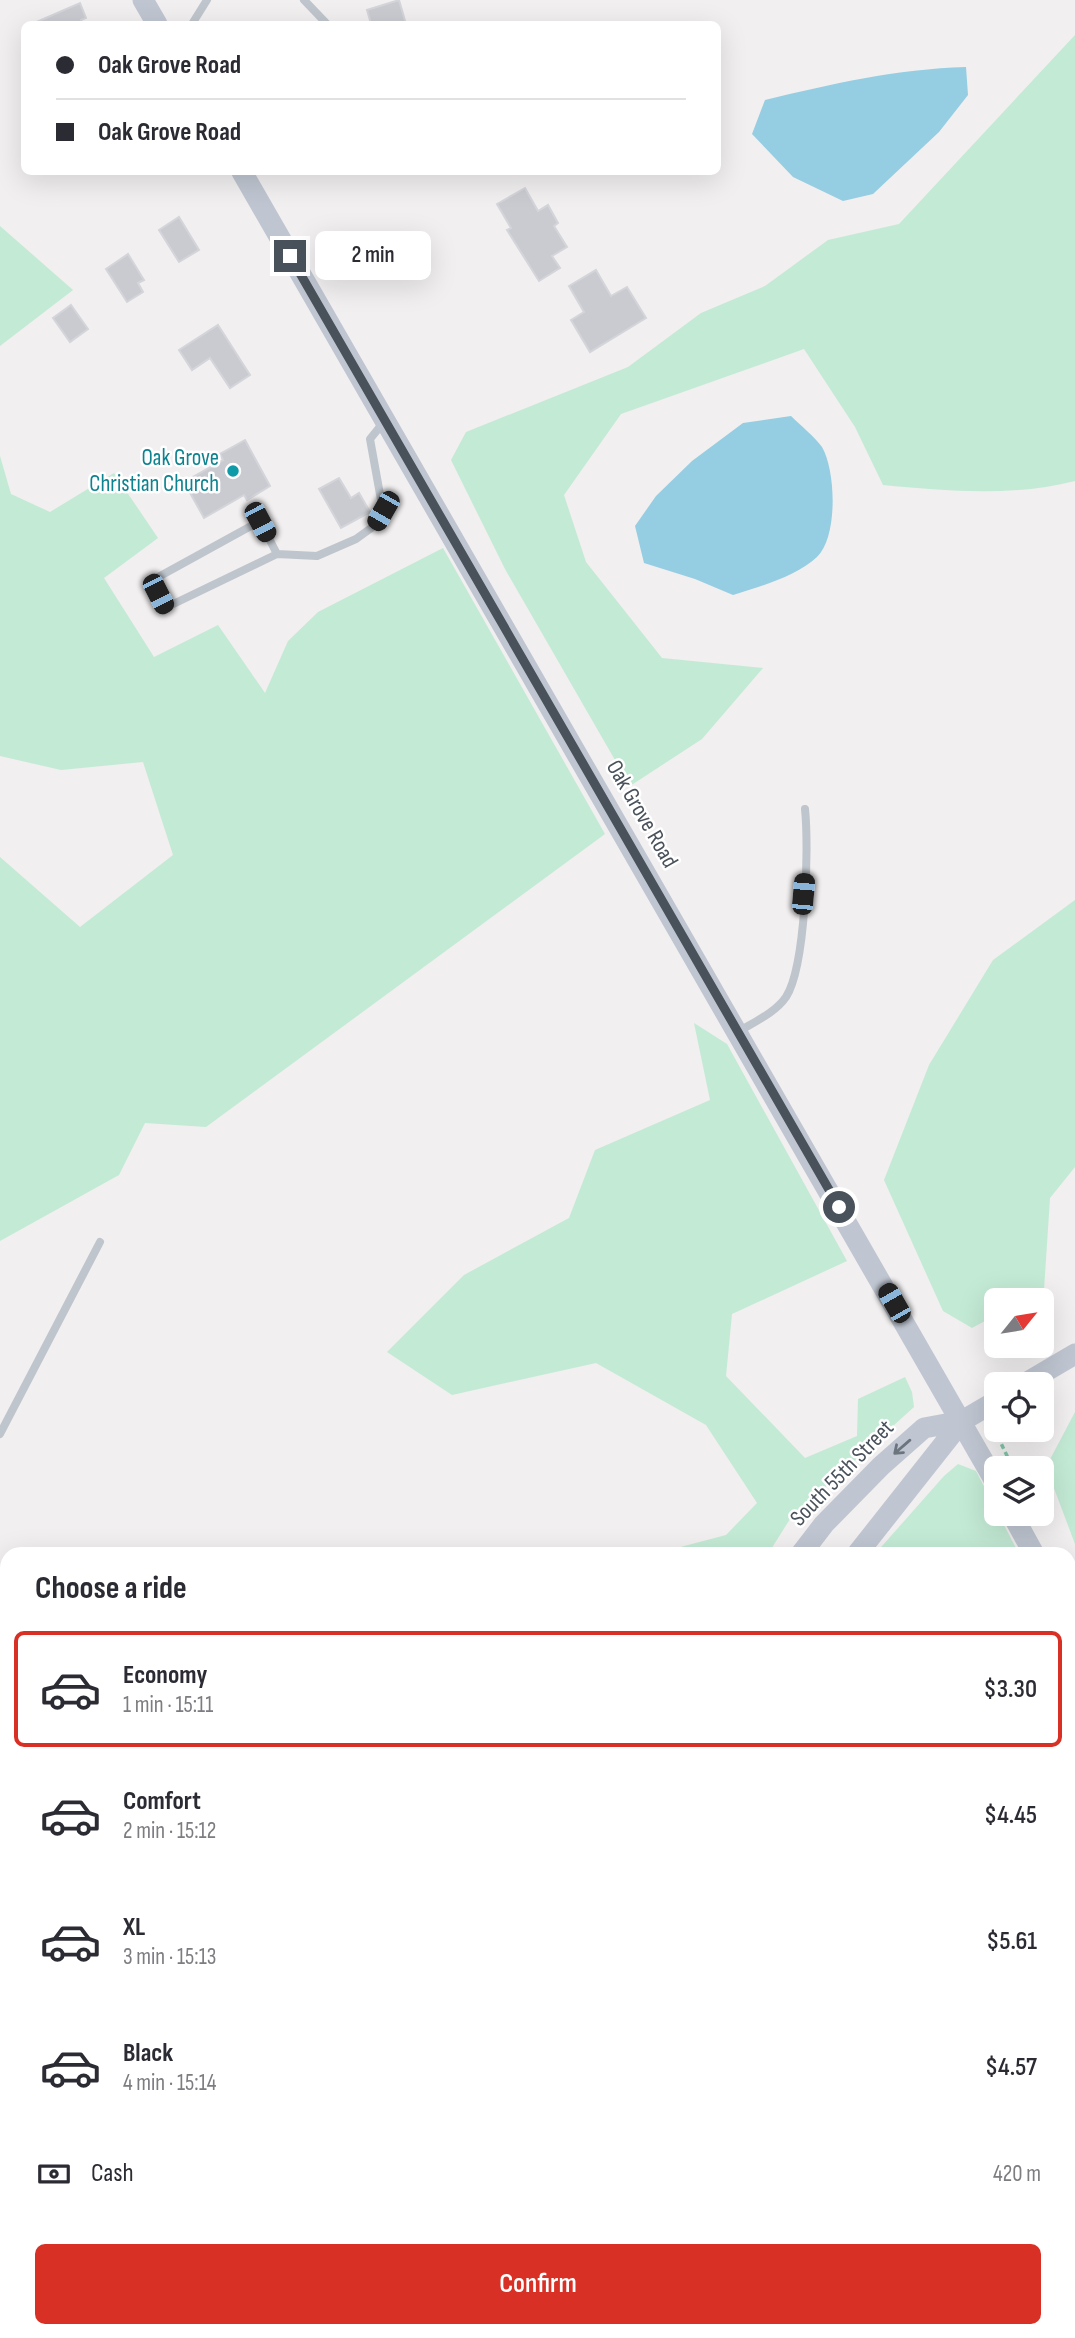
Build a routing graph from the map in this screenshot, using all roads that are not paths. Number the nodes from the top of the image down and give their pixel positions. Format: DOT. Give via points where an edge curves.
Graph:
graph roads {
  1 [pos="142,0"];
  2 [pos="207,0"];
  3 [pos="304,0"];
  4 [pos="155,21"];
  5 [pos="194,21"];
  6 [pos="324,21"];
  7 [pos="244,175"];
  8 [pos="385,420"];
  9 [pos="277,554"];
  10 [pos="805,809"];
  11 [pos="738,1032"];
  12 [pos="100,1242"];
  13 [pos="1075,1354"];
  14 [pos="1044,1372"];
  15 [pos="984,1408"];
  16 [pos="962,1421"];
  17 [pos="0,1434"];
  18 [pos="984,1461"];
  19 [pos="1019,1526"];
  20 [pos="806,1547"];
  21 [pos="863,1547"];
  22 [pos="1030,1547"];
  1 -- 4 [label="street"];
  2 -- 5 [label="lane"];
  3 -- 6 [label="lane"];
  7 -- 8 [label="street, Oak Grove Road"];
  8 -- 9 [label="lane" via="370,439 383,511 374,526 317,556"];
  8 -- 11 [label="street, Oak Grove Road"];
  9 -- 9 [label="lane" via="165,608 151,581 260,522"];
  10 -- 11 [label="lane" via="808,838 796,977 777,1007"];
  11 -- 16 [label="street, Oak Grove Road"];
  12 -- 17 [label="lane"];
  13 -- 14 [label="street"];
  15 -- 16 [label="street, South 55th Street"];
  16 -- 18 [label="street, Oak Grove Road"];
  16 -- 20 [label="street, South 55th Street, one-way" via="924,1427 824,1524"];
  16 -- 21 [label="street, South 55th Street"];
  19 -- 22 [label="street"];
}
